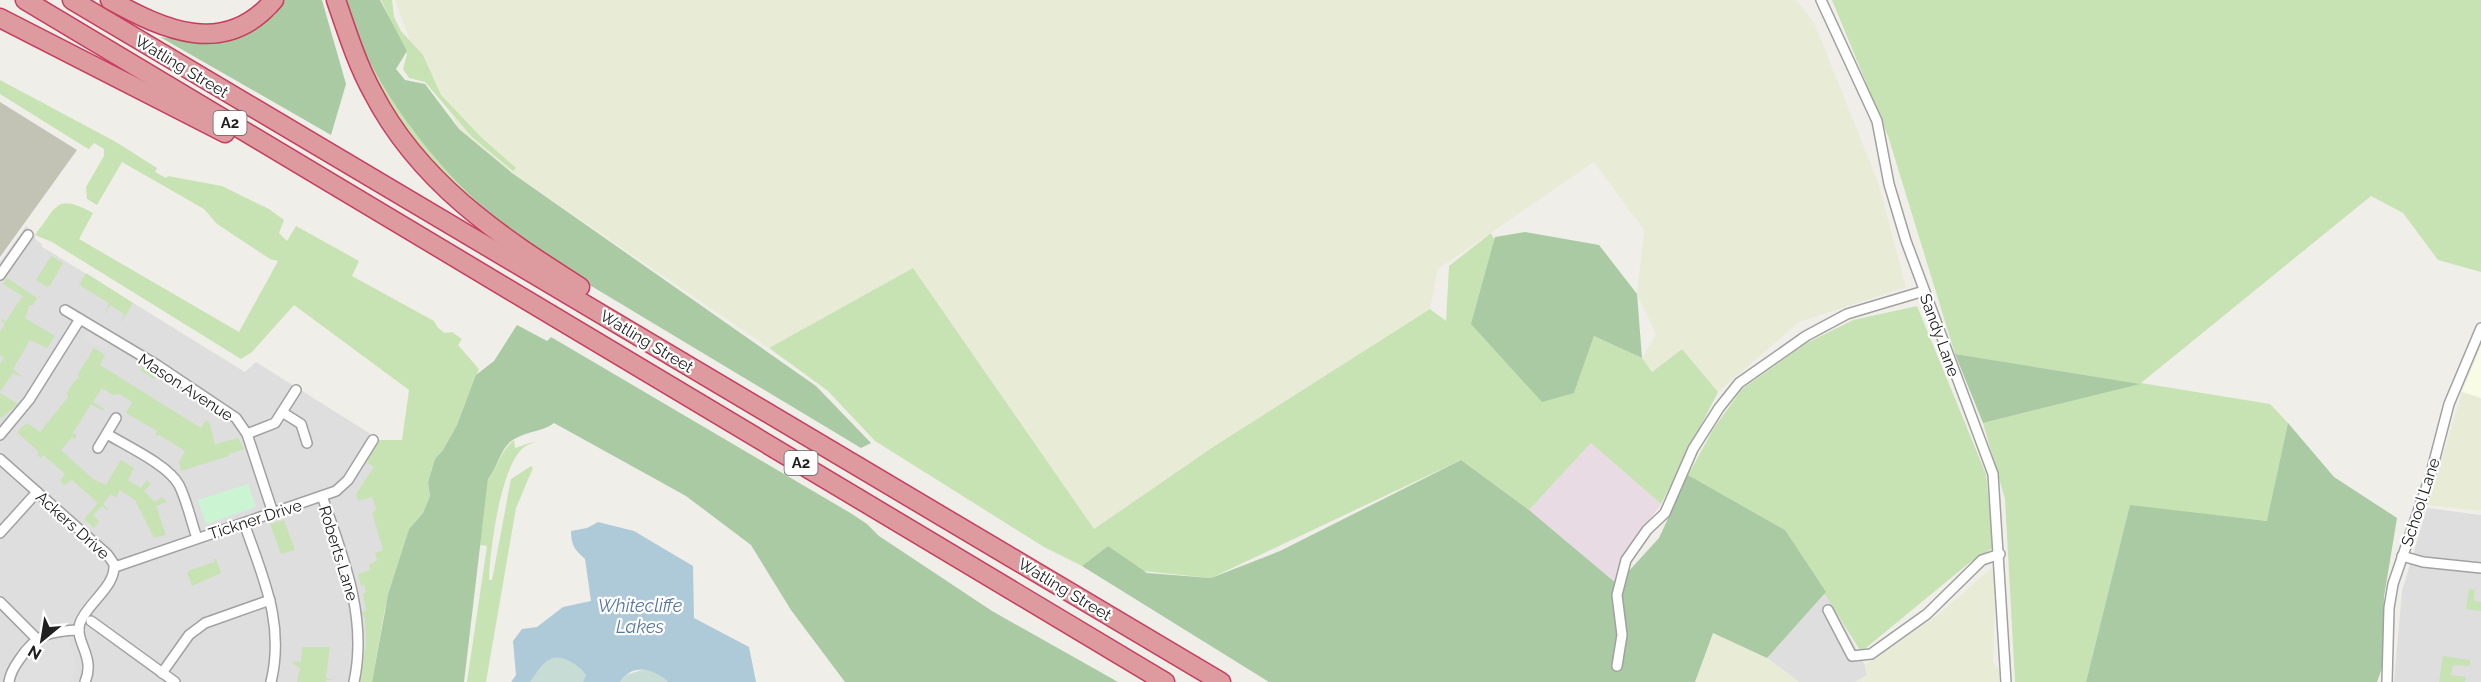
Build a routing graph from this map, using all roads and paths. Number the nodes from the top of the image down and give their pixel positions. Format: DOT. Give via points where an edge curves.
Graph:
graph roads {
  1 [pos="25,0"];
  2 [pos="72,0"];
  3 [pos="110,0"];
  4 [pos="274,0"];
  5 [pos="336,0"];
  6 [pos="1821,0"];
  7 [pos="0,18"];
  8 [pos="28,235"];
  9 [pos="436,246"];
  10 [pos="0,275"];
  11 [pos="1924,291"];
  12 [pos="65,310"];
  13 [pos="80,319"];
  14 [pos="2481,328"];
  15 [pos="296,390"];
  16 [pos="763,410"];
  17 [pos="282,412"];
  18 [pos="116,418"];
  19 [pos="107,434"];
  20 [pos="247,434"];
  21 [pos="0,435"];
  22 [pos="373,440"];
  23 [pos="307,443"];
  24 [pos="98,448"];
  25 [pos="0,459"];
  26 [pos="37,492"];
  27 [pos="322,496"];
  28 [pos="273,513"];
  29 [pos="244,523"];
  30 [pos="0,533"];
  31 [pos="197,538"];
  32 [pos="2000,554"];
  33 [pos="2402,556"];
  34 [pos="115,567"];
  35 [pos="2481,568"];
  36 [pos="270,600"];
  37 [pos="0,602"];
  38 [pos="1828,610"];
  39 [pos="91,621"];
  40 [pos="79,630"];
  41 [pos="37,639"];
  42 [pos="1617,666"];
  43 [pos="162,672"];
  44 [pos="9,682"];
  45 [pos="85,682"];
  46 [pos="175,682"];
  47 [pos="271,682"];
  48 [pos="354,682"];
  49 [pos="1166,682"];
  50 [pos="1221,682"];
  51 [pos="2006,682"];
  52 [pos="2386,682"];
  1 -- 9 [label="highway, Watling Street / A2"];
  2 -- 16 [label="highway, Watling Street / A2"];
  3 -- 4 [label="highway" via="160,26 200,35 242,26"];
  5 -- 16 [label="highway" via="360,65 384,114 416,158 452,196 520,249"];
  6 -- 11 [label="street, Sandy Lane" via="1877,121 1889,184"];
  7 -- 9 [label="highway" via="181,109"];
  8 -- 10 [label="street"];
  9 -- 49 [label="highway, Watling Street / A2"];
  11 -- 32 [label="street, Sandy Lane" via="1993,474"];
  11 -- 42 [label="street" via="1846,314 1806,336 1739,383 1693,449 1665,513 1626,560 1617,595 1622,635"];
  12 -- 13 [label="street, Mason Avenue"];
  13 -- 20 [label="street, Mason Avenue" via="223,408"];
  13 -- 21 [label="street" via="29,400"];
  14 -- 33 [label="street, School Lane" via="2449,404 2428,486"];
  15 -- 17 [label="street"];
  16 -- 50 [label="highway, Watling Street / A2"];
  17 -- 20 [label="street" via="275,424"];
  17 -- 23 [label="street" via="301,424"];
  18 -- 19 [label="street"];
  19 -- 24 [label="street"];
  19 -- 31 [label="street" via="174,478"];
  20 -- 28 [label="street, Mason Avenue"];
  22 -- 27 [label="street, Tickner Drive" via="346,482"];
  25 -- 26 [label="street, Ackers Drive"];
  26 -- 30 [label="street"];
  26 -- 34 [label="street, Ackers Drive" via="110,556"];
  27 -- 28 [label="street, Tickner Drive"];
  27 -- 48 [label="street, Roberts Lane" via="356,606"];
  28 -- 29 [label="street, Tickner Drive"];
  29 -- 31 [label="street, Tickner Drive"];
  29 -- 36 [label="street"];
  31 -- 34 [label="street, Tickner Drive"];
  32 -- 38 [label="street" via="1982,560 1927,614 1871,654 1852,656"];
  32 -- 51 [label="street, Sandy Lane"];
  33 -- 35 [label="street"];
  33 -- 52 [label="street, School Lane" via="2389,608"];
  34 -- 40 [label="street, Ackers Drive"];
  36 -- 43 [label="street" via="205,623 184,641"];
  36 -- 47 [label="street" via="277,642"];
  37 -- 41 [label="street"];
  39 -- 43 [label="street"];
  40 -- 41 [label="street" via="53,632"];
  40 -- 45 [label="street" via="88,663"];
  41 -- 44 [label="street" via="15,666"];
  43 -- 46 [label="street"];
}
